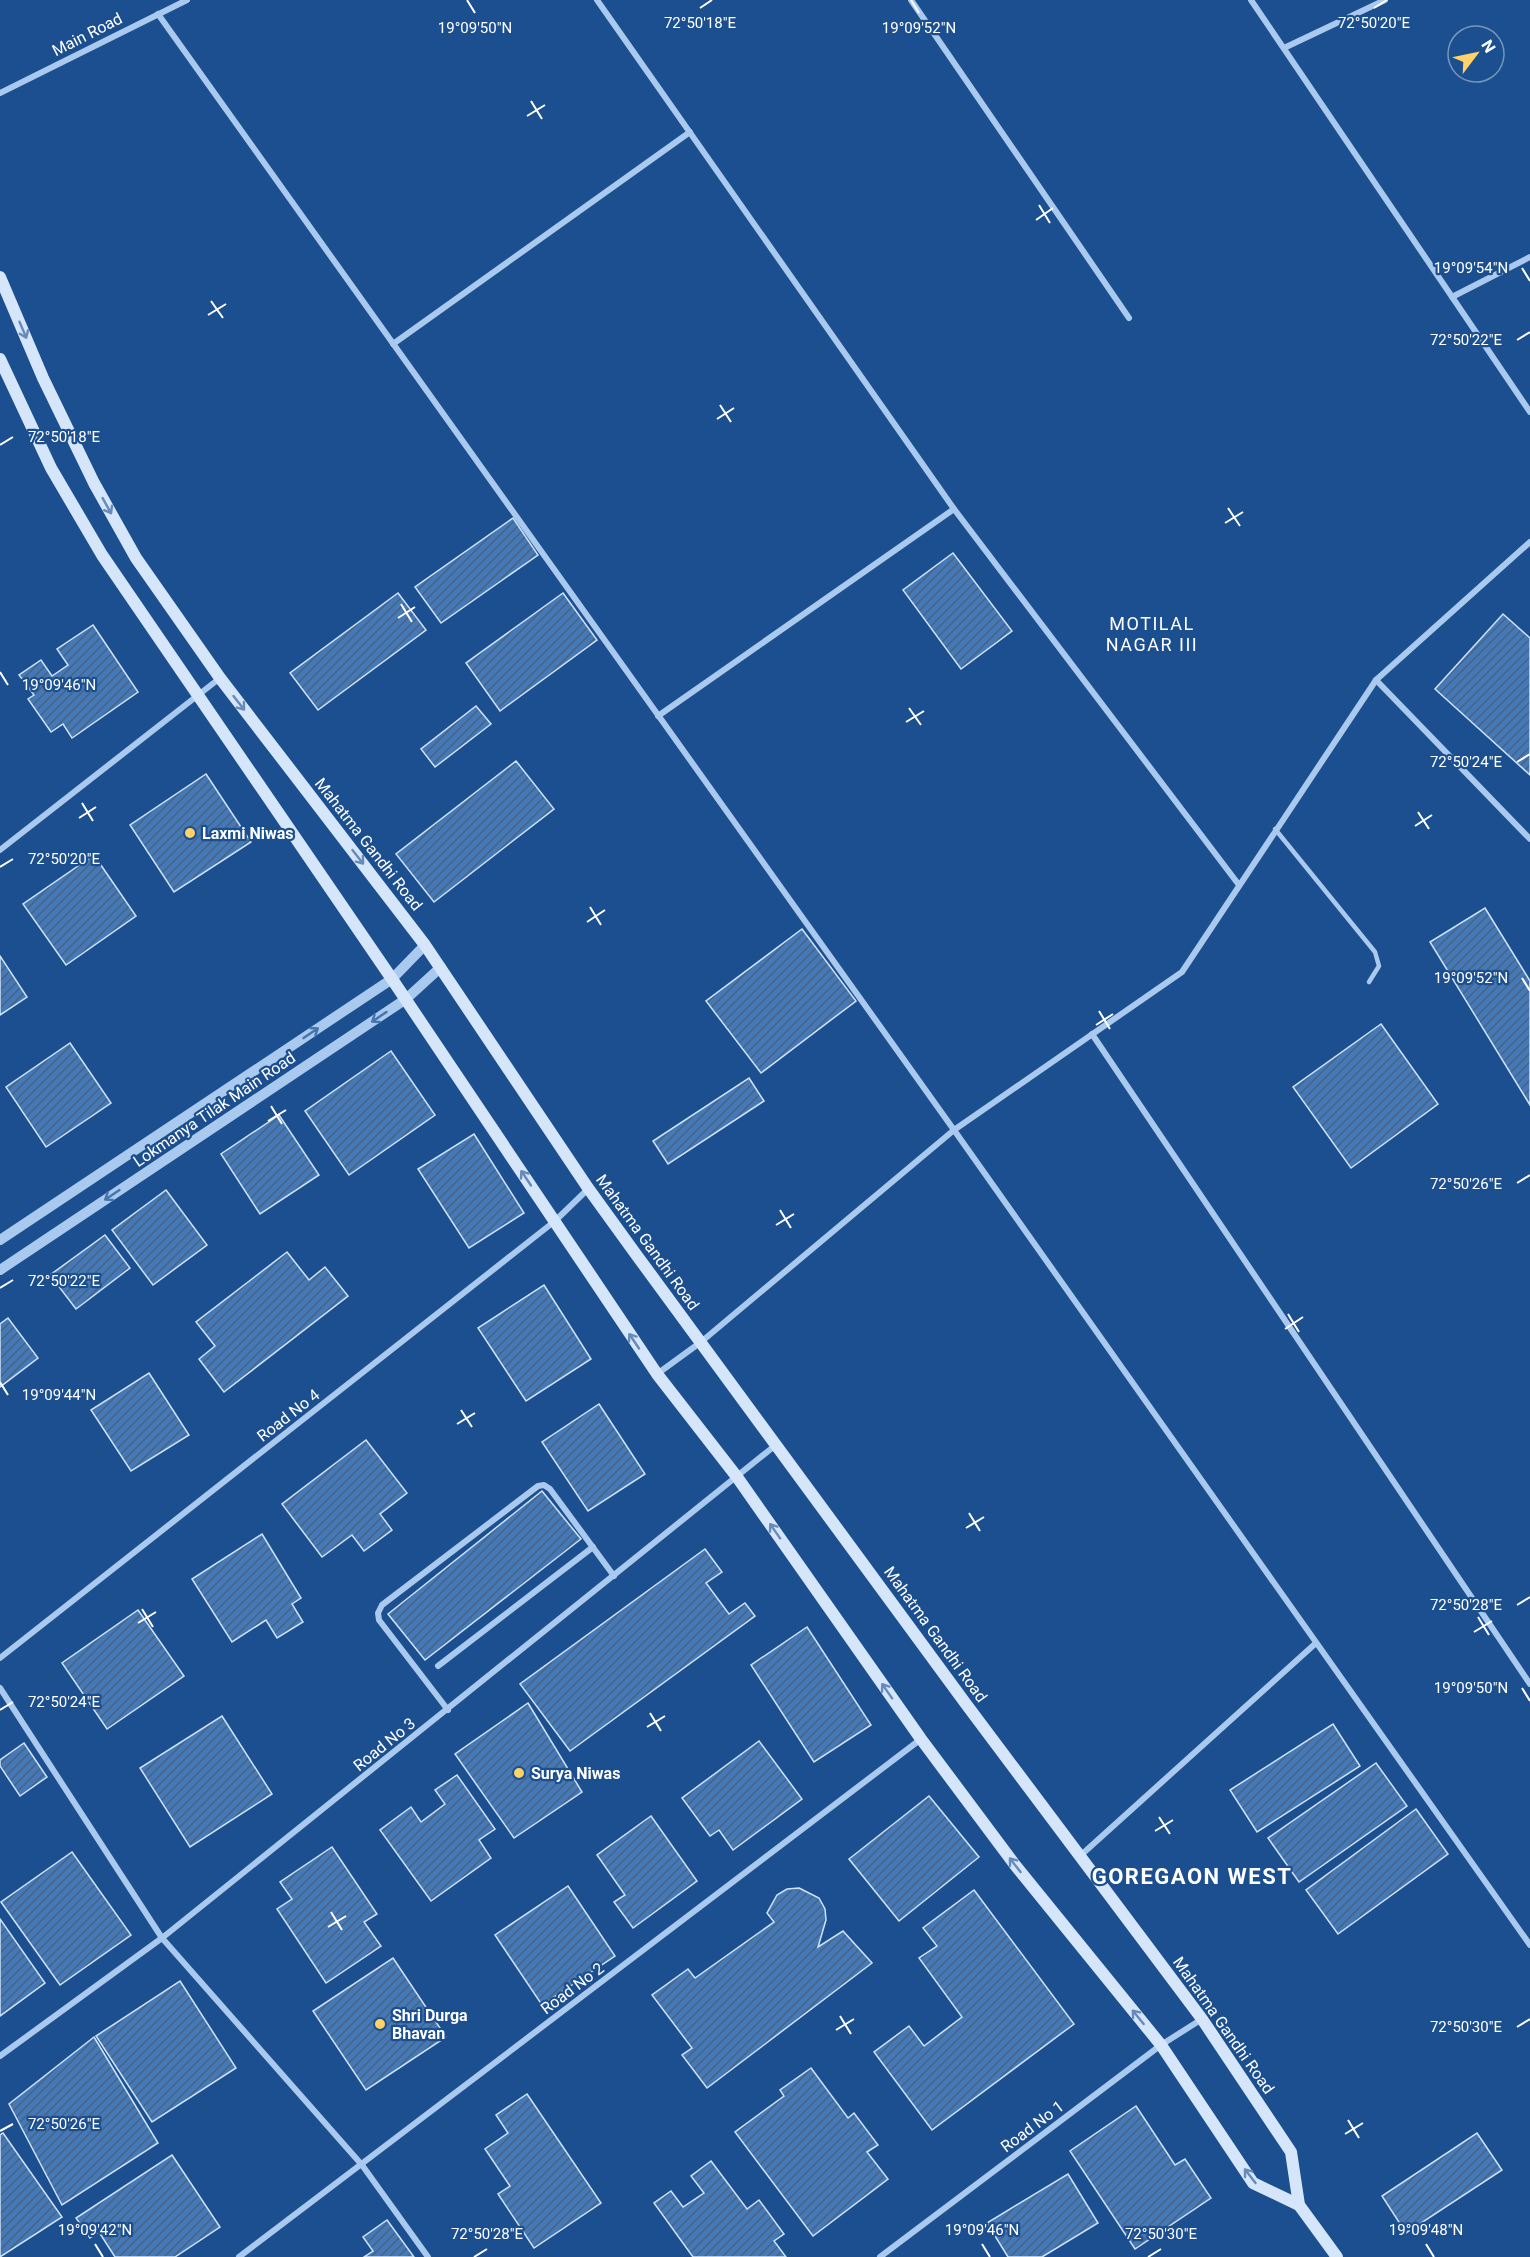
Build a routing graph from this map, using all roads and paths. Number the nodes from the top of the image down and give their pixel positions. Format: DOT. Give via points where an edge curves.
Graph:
graph roads {
  1 [pos="187,0"];
  2 [pos="597,0"];
  3 [pos="911,0"];
  4 [pos="1251,0"];
  5 [pos="1385,0"];
  6 [pos="158,14"];
  7 [pos="1284,48"];
  8 [pos="0,93"];
  9 [pos="690,132"];
  10 [pos="1530,257"];
  11 [pos="0,276"];
  12 [pos="1452,297"];
  13 [pos="1129,318"];
  14 [pos="393,344"];
  15 [pos="0,359"];
  16 [pos="1530,412"];
  17 [pos="954,509"];
  18 [pos="1530,542"];
  19 [pos="220,678"];
  20 [pos="1376,680"];
  21 [pos="198,697"];
  22 [pos="658,716"];
  23 [pos="1275,830"];
  24 [pos="1530,839"];
  25 [pos="0,850"];
  26 [pos="1239,885"];
  27 [pos="425,945"];
  28 [pos="441,967"];
  29 [pos="392,979"];
  30 [pos="1370,982"];
  31 [pos="406,999"];
  32 [pos="1092,1034"];
  33 [pos="954,1130"];
  34 [pos="588,1188"];
  35 [pos="555,1221"];
  36 [pos="0,1240"];
  37 [pos="0,1270"];
  38 [pos="700,1342"];
  39 [pos="657,1374"];
  40 [pos="778,1444"];
  41 [pos="737,1477"];
  42 [pos="593,1547"];
  43 [pos="614,1576"];
  44 [pos="1316,1643"];
  45 [pos="0,1659"];
  46 [pos="438,1666"];
  47 [pos="1530,1684"];
  48 [pos="0,1688"];
  49 [pos="448,1710"];
  50 [pos="921,1739"];
  51 [pos="1080,1856"];
  52 [pos="162,1938"];
  53 [pos="1530,1945"];
  54 [pos="1202,2019"];
  55 [pos="1161,2045"];
  56 [pos="0,2056"];
  57 [pos="362,2164"];
  58 [pos="1299,2205"];
  59 [pos="239,2257"];
  60 [pos="428,2257"];
  61 [pos="880,2257"];
  62 [pos="1337,2257"];
  1 -- 6 [label="street, Main Road"];
  2 -- 9 [label="street"];
  3 -- 13 [label="street"];
  4 -- 7 [label="street"];
  5 -- 7 [label="street"];
  6 -- 8 [label="street, Main Road"];
  6 -- 14 [label="street"];
  7 -- 12 [label="street"];
  9 -- 14 [label="street"];
  9 -- 17 [label="street"];
  10 -- 12 [label="street"];
  11 -- 19 [label="main road, Mahatma Gandhi Road, one-way" via="43,378 94,483 136,558"];
  12 -- 16 [label="street"];
  14 -- 22 [label="street"];
  15 -- 21 [label="main road, Mahatma Gandhi Road" via="51,468 96,545"];
  17 -- 22 [label="street"];
  17 -- 26 [label="street"];
  18 -- 20 [label="street"];
  19 -- 21 [label="street"];
  19 -- 27 [label="main road, Mahatma Gandhi Road, one-way"];
  20 -- 23 [label="street"];
  20 -- 24 [label="street"];
  21 -- 25 [label="street"];
  21 -- 29 [label="main road, Mahatma Gandhi Road"];
  22 -- 33 [label="street"];
  23 -- 26 [label="street"];
  23 -- 30 [label="lane" via="1375,952 1379,966"];
  26 -- 32 [label="street" via="1182,972"];
  27 -- 28 [label="main road, Mahatma Gandhi Road"];
  27 -- 29 [label="street, Lokmanya Tilak Main Road"];
  28 -- 31 [label="street, Lokmanya Tilak Main Road"];
  28 -- 34 [label="main road, Mahatma Gandhi Road"];
  29 -- 31 [label="main road, Mahatma Gandhi Road"];
  36 -- 29 [label="street, Lokmanya Tilak Main Road, one-way"];
  35 -- 31 [label="main road, Mahatma Gandhi Road, one-way"];
  31 -- 37 [label="street, Lokmanya Tilak Main Road, one-way"];
  32 -- 33 [label="street"];
  32 -- 47 [label="street"];
  33 -- 38 [label="street"];
  33 -- 44 [label="street"];
  34 -- 35 [label="street, Road No 4"];
  34 -- 38 [label="main road, Mahatma Gandhi Road"];
  39 -- 35 [label="main road, Mahatma Gandhi Road, one-way"];
  35 -- 45 [label="street, Road No 4"];
  38 -- 39 [label="street"];
  38 -- 40 [label="main road, Mahatma Gandhi Road"];
  39 -- 41 [label="main road, Mahatma Gandhi Road"];
  40 -- 41 [label="street, Road No 3"];
  40 -- 51 [label="main road, Mahatma Gandhi Road"];
  41 -- 43 [label="street, Road No 3"];
  50 -- 41 [label="main road, Mahatma Gandhi Road, one-way"];
  42 -- 43 [label="street"];
  42 -- 46 [label="street"];
  42 -- 49 [label="street" via="550,1489 538,1486 382,1605 379,1620"];
  43 -- 49 [label="street, Road No 3"];
  44 -- 51 [label="street"];
  44 -- 53 [label="street"];
  48 -- 52 [label="street"];
  49 -- 52 [label="street, Road No 3"];
  55 -- 50 [label="main road, Mahatma Gandhi Road, one-way" via="1015,1865"];
  50 -- 57 [label="street, Road No 2"];
  51 -- 54 [label="main road, Mahatma Gandhi Road"];
  52 -- 56 [label="street, Road No 3"];
  52 -- 57 [label="street"];
  54 -- 55 [label="street, Road No 1"];
  54 -- 58 [label="main road, Mahatma Gandhi Road" via="1291,2152"];
  58 -- 55 [label="main road, Mahatma Gandhi Road, one-way" via="1253,2183"];
  55 -- 61 [label="street, Road No 1"];
  57 -- 59 [label="street, Road No 2"];
  57 -- 60 [label="street"];
  58 -- 62 [label="main road, Mahatma Gandhi Road"];
}
